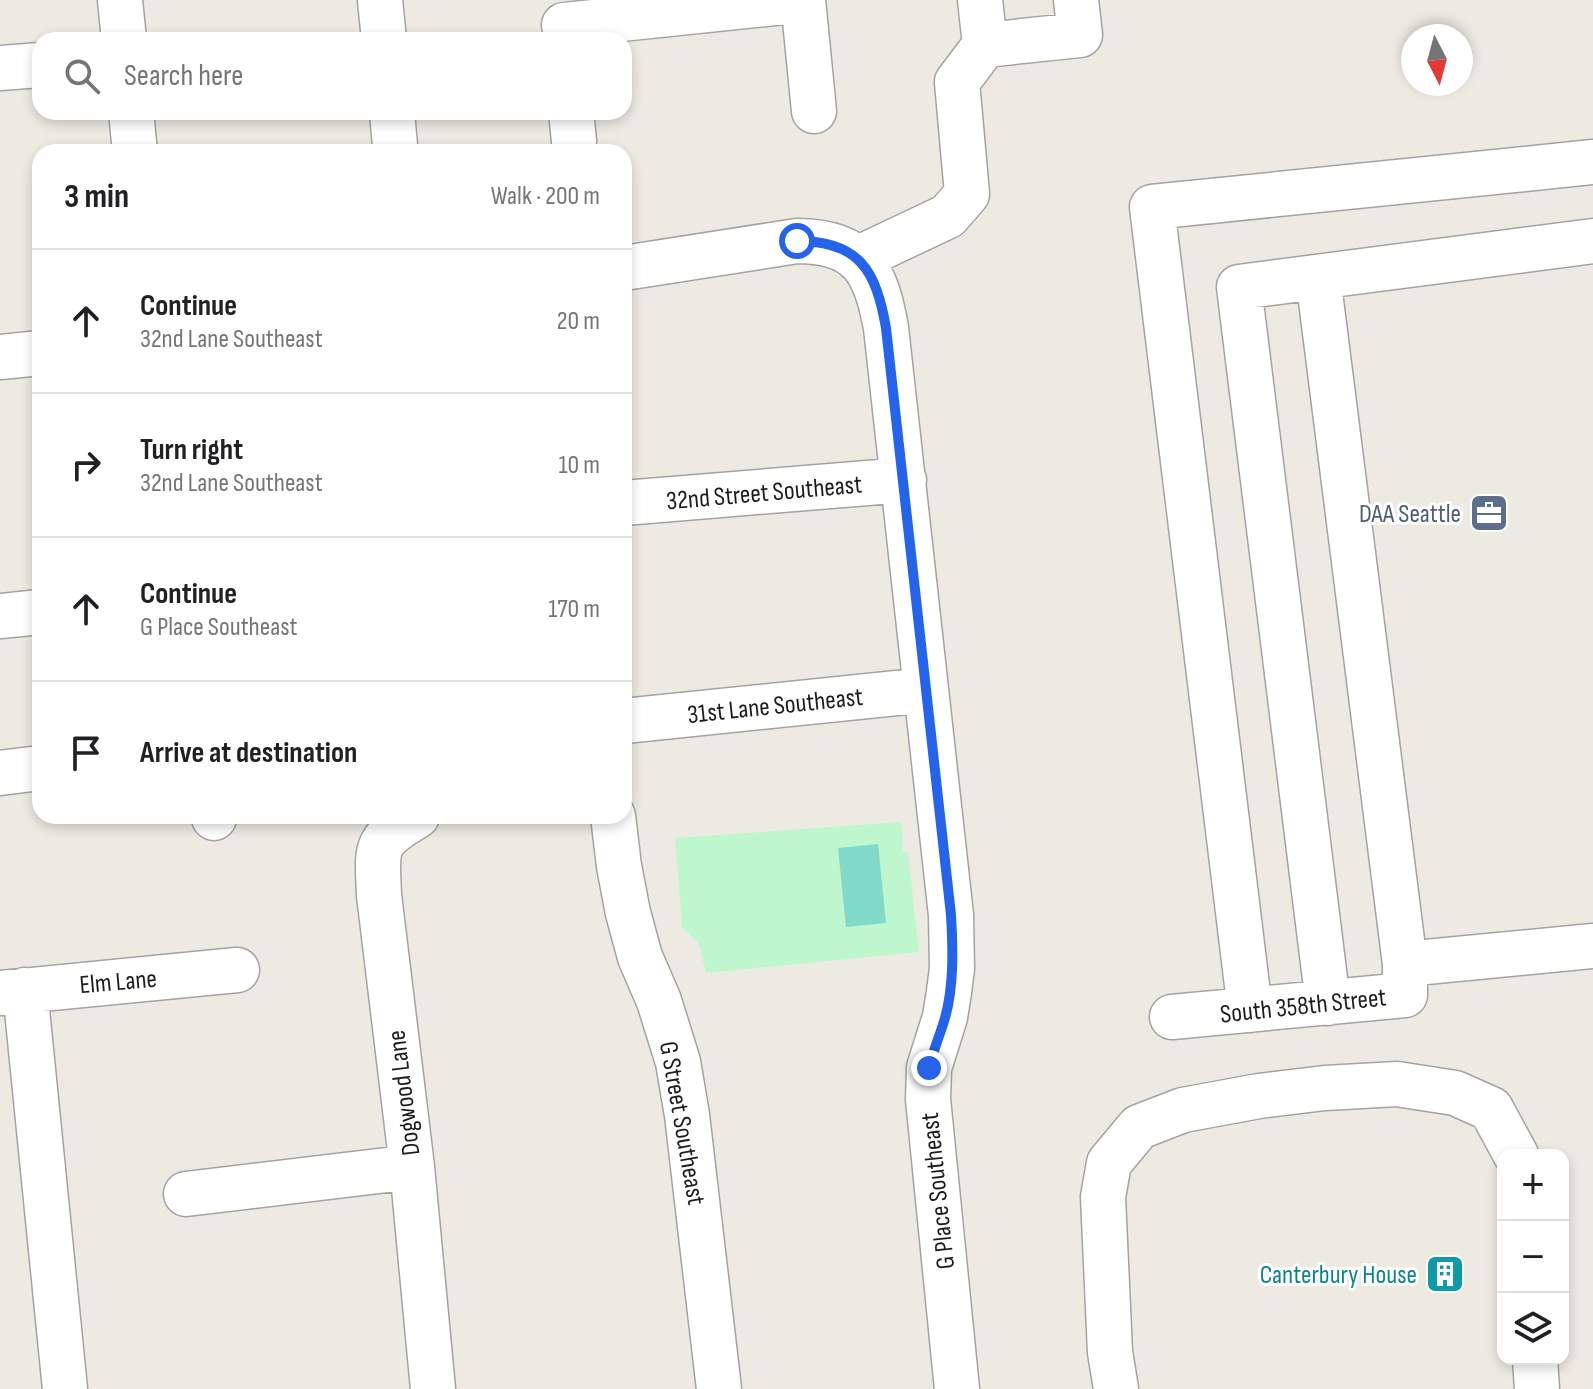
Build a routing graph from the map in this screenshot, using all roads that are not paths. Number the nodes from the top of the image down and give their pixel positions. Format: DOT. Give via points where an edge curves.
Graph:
graph roads {
  1 [pos="120,0"];
  2 [pos="380,0"];
  3 [pos="803,0"];
  4 [pos="980,0"];
  5 [pos="1076,0"];
  6 [pos="563,22"];
  7 [pos="123,32"];
  8 [pos="383,32"];
  9 [pos="985,45"];
  10 [pos="32,66"];
  11 [pos="0,68"];
  12 [pos="814,111"];
  13 [pos="132,120"];
  14 [pos="134,144"];
  15 [pos="1593,162"];
  16 [pos="1593,241"];
  17 [pos="857,259"];
  18 [pos="632,267"];
  19 [pos="1318,277"];
  20 [pos="32,354"];
  21 [pos="0,357"];
  22 [pos="904,480"];
  23 [pos="632,502"];
  24 [pos="32,613"];
  25 [pos="0,616"];
  26 [pos="926,690"];
  27 [pos="632,720"];
  28 [pos="32,769"];
  29 [pos="0,773"];
  30 [pos="403,824"];
  31 [pos="614,824"];
  32 [pos="1593,946"];
  33 [pos="1405,964"];
  34 [pos="237,970"];
  35 [pos="13,992"];
  36 [pos="1328,1003"];
  37 [pos="1250,1010"];
  38 [pos="1172,1017"];
  39 [pos="1513,1149"];
  40 [pos="412,1167"];
  41 [pos="186,1194"];
  42 [pos="1535,1365"];
  43 [pos="65,1389"];
  44 [pos="433,1389"];
  45 [pos="719,1389"];
  46 [pos="957,1389"];
  47 [pos="1116,1389"];
  48 [pos="1537,1389"];
  1 -- 7 [label="street"];
  2 -- 8 [label="street"];
  3 -- 6 [label="street"];
  3 -- 12 [label="street"];
  4 -- 9 [label="street"];
  5 -- 9 [label="street" via="1080,35"];
  9 -- 17 [label="street" via="957,82 967,194 948,216"];
  10 -- 11 [label="street"];
  13 -- 14 [label="street"];
  15 -- 37 [label="street" via="1152,207"];
  16 -- 19 [label="street"];
  17 -- 18 [label="street" via="831,244 797,241"];
  17 -- 22 [label="street, G Place Southeast" via="881,297"];
  19 -- 33 [label="street"];
  19 -- 36 [label="street" via="1239,287"];
  20 -- 21 [label="street"];
  22 -- 23 [label="street, 32nd Street Southeast"];
  22 -- 26 [label="street, G Place Southeast"];
  24 -- 25 [label="street"];
  26 -- 27 [label="street, 31st Lane Southeast"];
  26 -- 46 [label="street, G Place Southeast" via="953,940 949,992 929,1068 928,1099"];
  28 -- 29 [label="street"];
  30 -- 40 [label="street, Dogwood Lane" via="381,843 377,858"];
  31 -- 45 [label="street, G Street Southeast" via="628,913 678,1062"];
  32 -- 33 [label="street, South 358th Street"];
  33 -- 36 [label="street, South 358th Street" via="1405,995"];
  34 -- 35 [label="street, Elm Lane"];
  35 -- 43 [label="street"];
  36 -- 37 [label="street, South 358th Street"];
  37 -- 38 [label="street, South 358th Street"];
  39 -- 47 [label="street" via="1491,1109 1455,1093 1397,1084 1259,1096 1183,1110 1139,1127 1109,1163 1103,1197"];
  40 -- 41 [label="street"];
  40 -- 44 [label="street, Dogwood Lane"];
  42 -- 48 [label="street"];
}
